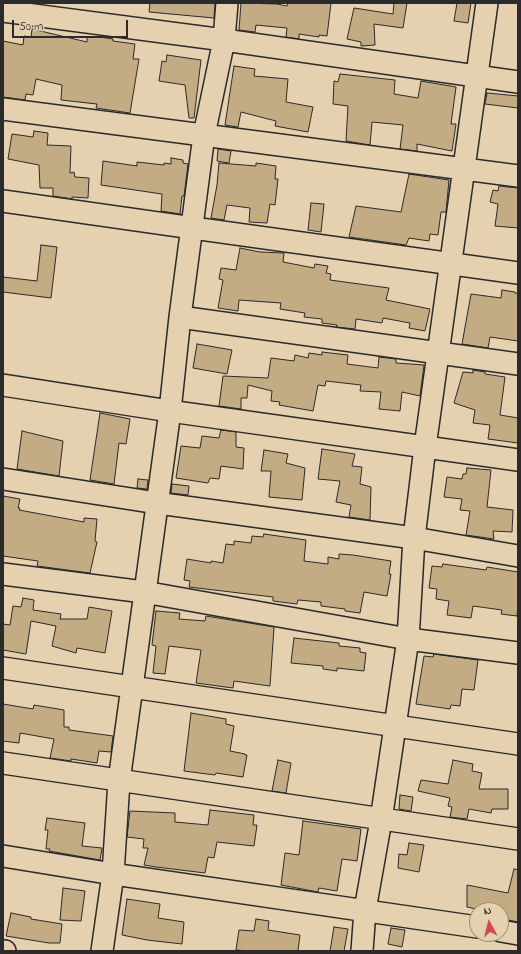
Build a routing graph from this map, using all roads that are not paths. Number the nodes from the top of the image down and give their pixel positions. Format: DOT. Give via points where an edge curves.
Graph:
graph roads {
  1 [pos="226,3"];
  2 [pos="487,3"];
  3 [pos="3,11"];
  4 [pos="224,40"];
  5 [pos="476,76"];
  6 [pos="518,82"];
  7 [pos="3,109"];
  8 [pos="204,135"];
  9 [pos="463,168"];
  10 [pos="518,176"];
  11 [pos="3,200"];
  12 [pos="193,228"];
  13 [pos="450,264"];
  14 [pos="518,273"];
  15 [pos="180,317"];
  16 [pos="439,353"];
  17 [pos="518,364"];
  18 [pos="3,385"];
  19 [pos="170,411"];
  20 [pos="425,447"];
  21 [pos="518,460"];
  22 [pos="3,478"];
  23 [pos="157,503"];
  24 [pos="414,538"];
  25 [pos="518,556"];
  26 [pos="3,574"];
  27 [pos="144,592"];
  28 [pos="408,639"];
  29 [pos="518,653"];
  30 [pos="3,668"];
  31 [pos="132,688"];
  32 [pos="396,727"];
  33 [pos="518,744"];
  34 [pos="3,763"];
  35 [pos="119,781"];
  36 [pos="381,820"];
  37 [pos="518,839"];
  38 [pos="3,856"];
  39 [pos="113,874"];
  40 [pos="365,910"];
  41 [pos="469,926"];
  42 [pos="102,951"];
  43 [pos="362,951"];
  1 -- 4 [label="street"];
  2 -- 5 [label="street"];
  3 -- 4 [label="street"];
  4 -- 5 [label="street"];
  4 -- 8 [label="street"];
  5 -- 6 [label="street"];
  5 -- 9 [label="street"];
  7 -- 8 [label="street"];
  8 -- 9 [label="street"];
  8 -- 12 [label="street"];
  9 -- 10 [label="street"];
  9 -- 13 [label="street"];
  11 -- 12 [label="street"];
  12 -- 13 [label="street"];
  12 -- 15 [label="street"];
  13 -- 14 [label="street"];
  13 -- 16 [label="street"];
  15 -- 16 [label="street"];
  15 -- 19 [label="street"];
  16 -- 17 [label="street"];
  16 -- 20 [label="street"];
  18 -- 19 [label="street"];
  19 -- 20 [label="street"];
  19 -- 23 [label="street"];
  20 -- 21 [label="street"];
  20 -- 24 [label="street"];
  22 -- 23 [label="street"];
  23 -- 24 [label="street"];
  23 -- 27 [label="street"];
  24 -- 25 [label="street"];
  24 -- 28 [label="street"];
  26 -- 27 [label="street"];
  27 -- 28 [label="street"];
  27 -- 31 [label="street"];
  28 -- 29 [label="street"];
  28 -- 32 [label="street"];
  30 -- 31 [label="street"];
  31 -- 32 [label="street"];
  31 -- 35 [label="street"];
  32 -- 33 [label="street"];
  32 -- 36 [label="street"];
  34 -- 35 [label="street"];
  35 -- 36 [label="street"];
  35 -- 39 [label="street"];
  36 -- 37 [label="street"];
  36 -- 40 [label="street"];
  38 -- 39 [label="street"];
  39 -- 40 [label="street"];
  39 -- 42 [label="street"];
  40 -- 41 [label="street"];
  40 -- 43 [label="street"];
}
